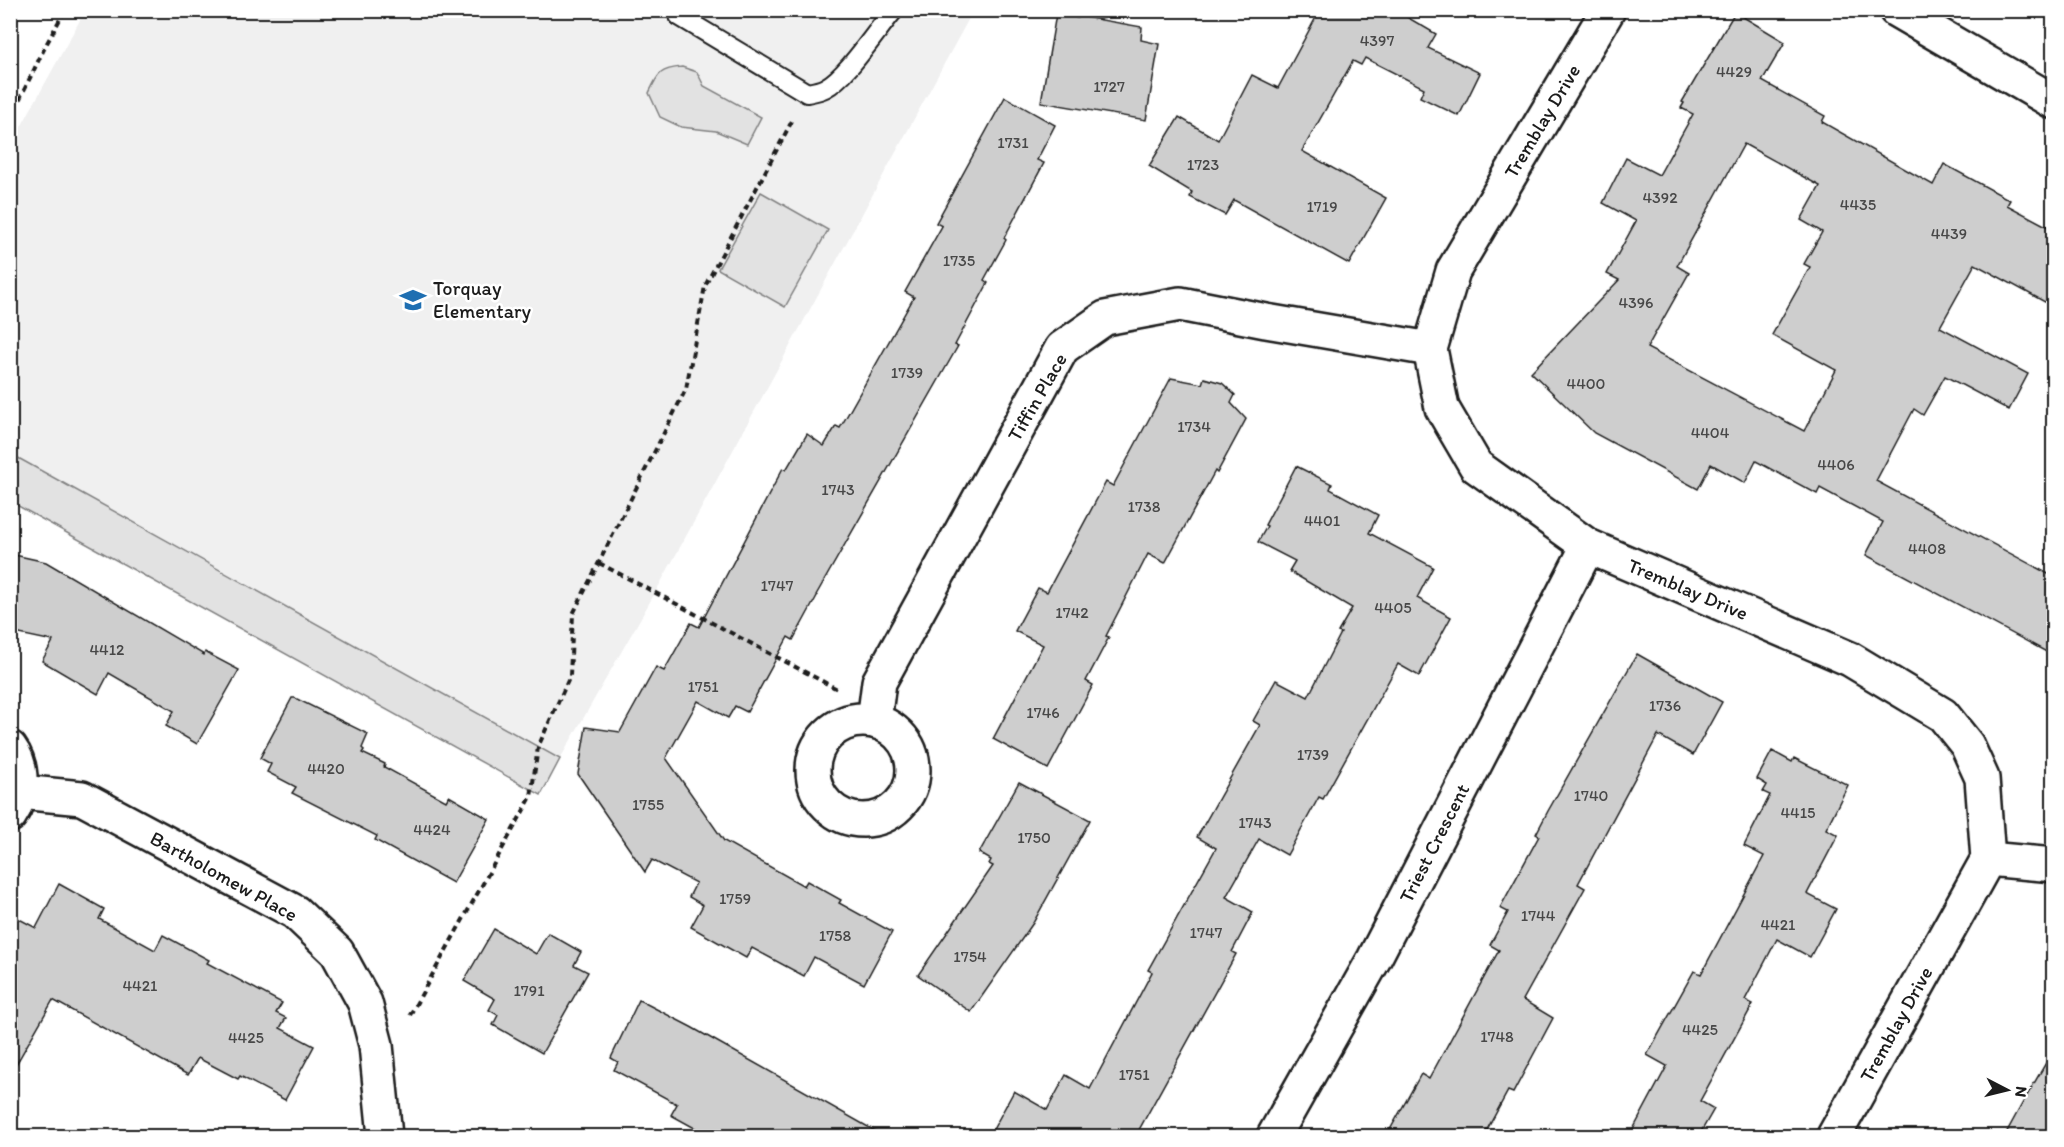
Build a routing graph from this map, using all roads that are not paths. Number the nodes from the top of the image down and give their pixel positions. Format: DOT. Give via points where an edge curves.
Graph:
graph roads {
  1 [pos="894,10"];
  2 [pos="1608,10"];
  3 [pos="1896,10"];
  4 [pos="679,16"];
  5 [pos="2054,102"];
  6 [pos="1430,349"];
  7 [pos="1588,546"];
  8 [pos="876,710"];
  9 [pos="10,747"];
  10 [pos="15,804"];
  11 [pos="1988,859"];
  12 [pos="2054,865"];
  13 [pos="385,1137"];
  14 [pos="1274,1137"];
  15 [pos="1834,1137"];
  1 -- 4 [label="lane" via="850,67 826,88 807,93"];
  2 -- 6 [label="street, Tremblay Drive" via="1453,271"];
  3 -- 5 [label="street"];
  6 -- 7 [label="street, Tremblay Drive" via="1442,408 1476,466"];
  6 -- 8 [label="street, Tiffin Place" via="1180,303 1105,318 1062,348 879,682"];
  7 -- 11 [label="street, Tremblay Drive" via="1850,659 1943,715 1967,745 1982,778"];
  7 -- 14 [label="street, Triest Crescent" via="1374,959"];
  9 -- 10 [label="street, Bartholomew Place" via="20,772"];
  10 -- 13 [label="street, Bartholomew Place" via="82,798 295,912 337,952 365,1003 376,1045"];
  11 -- 12 [label="street"];
  11 -- 15 [label="street, Tremblay Drive"];
}
